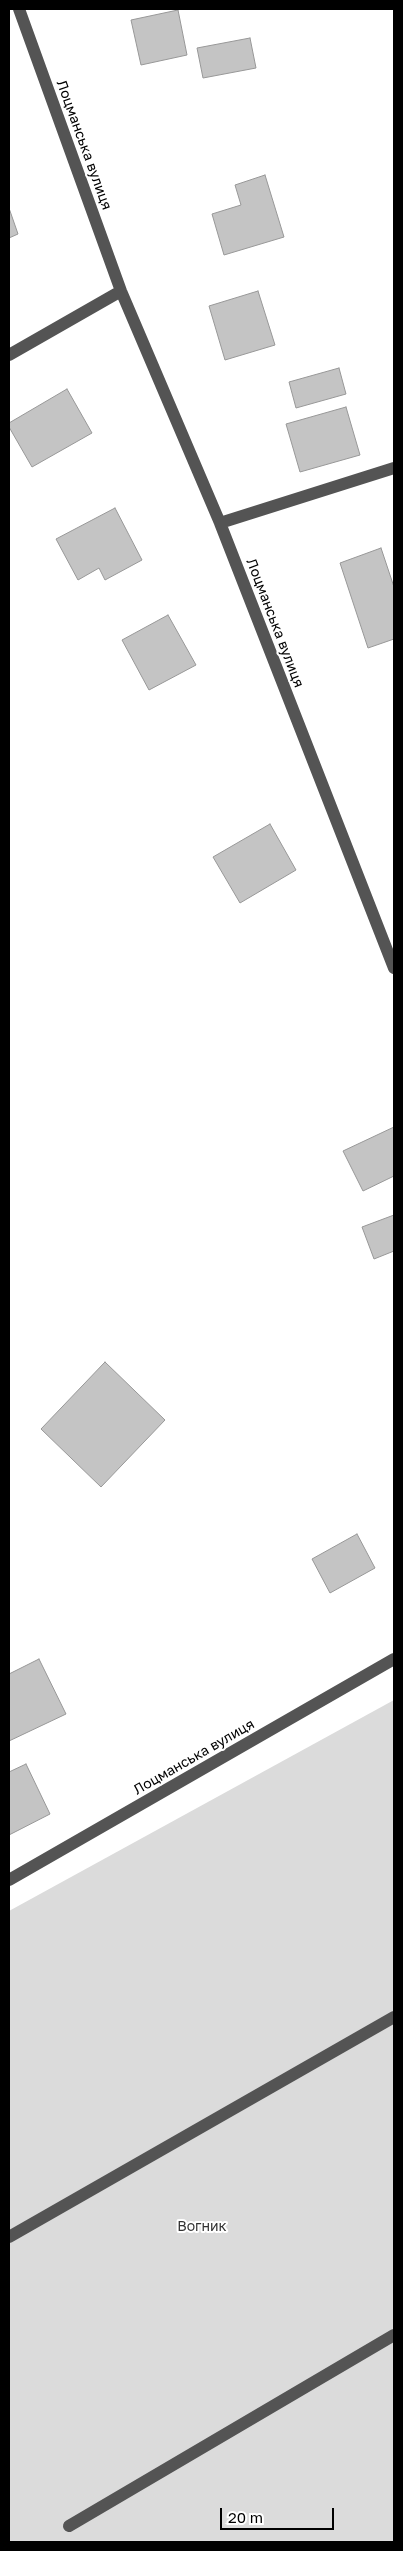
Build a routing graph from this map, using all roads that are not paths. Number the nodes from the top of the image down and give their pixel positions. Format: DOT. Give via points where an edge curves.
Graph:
graph roads {
  1 [pos="19,9"];
  2 [pos="121,292"];
  3 [pos="9,355"];
  4 [pos="394,468"];
  5 [pos="220,523"];
  6 [pos="394,968"];
  7 [pos="394,1659"];
  8 [pos="9,1880"];
  9 [pos="394,2016"];
  10 [pos="9,2237"];
  11 [pos="394,2336"];
  12 [pos="69,2526"];
  1 -- 2 [label="street, Лоцманська вулиця"];
  2 -- 3 [label="street"];
  2 -- 5 [label="street, Лоцманська вулиця"];
  4 -- 5 [label="street"];
  5 -- 6 [label="street, Лоцманська вулиця"];
  7 -- 8 [label="street, Лоцманська вулиця"];
  9 -- 10 [label="street"];
  11 -- 12 [label="street"];
}
